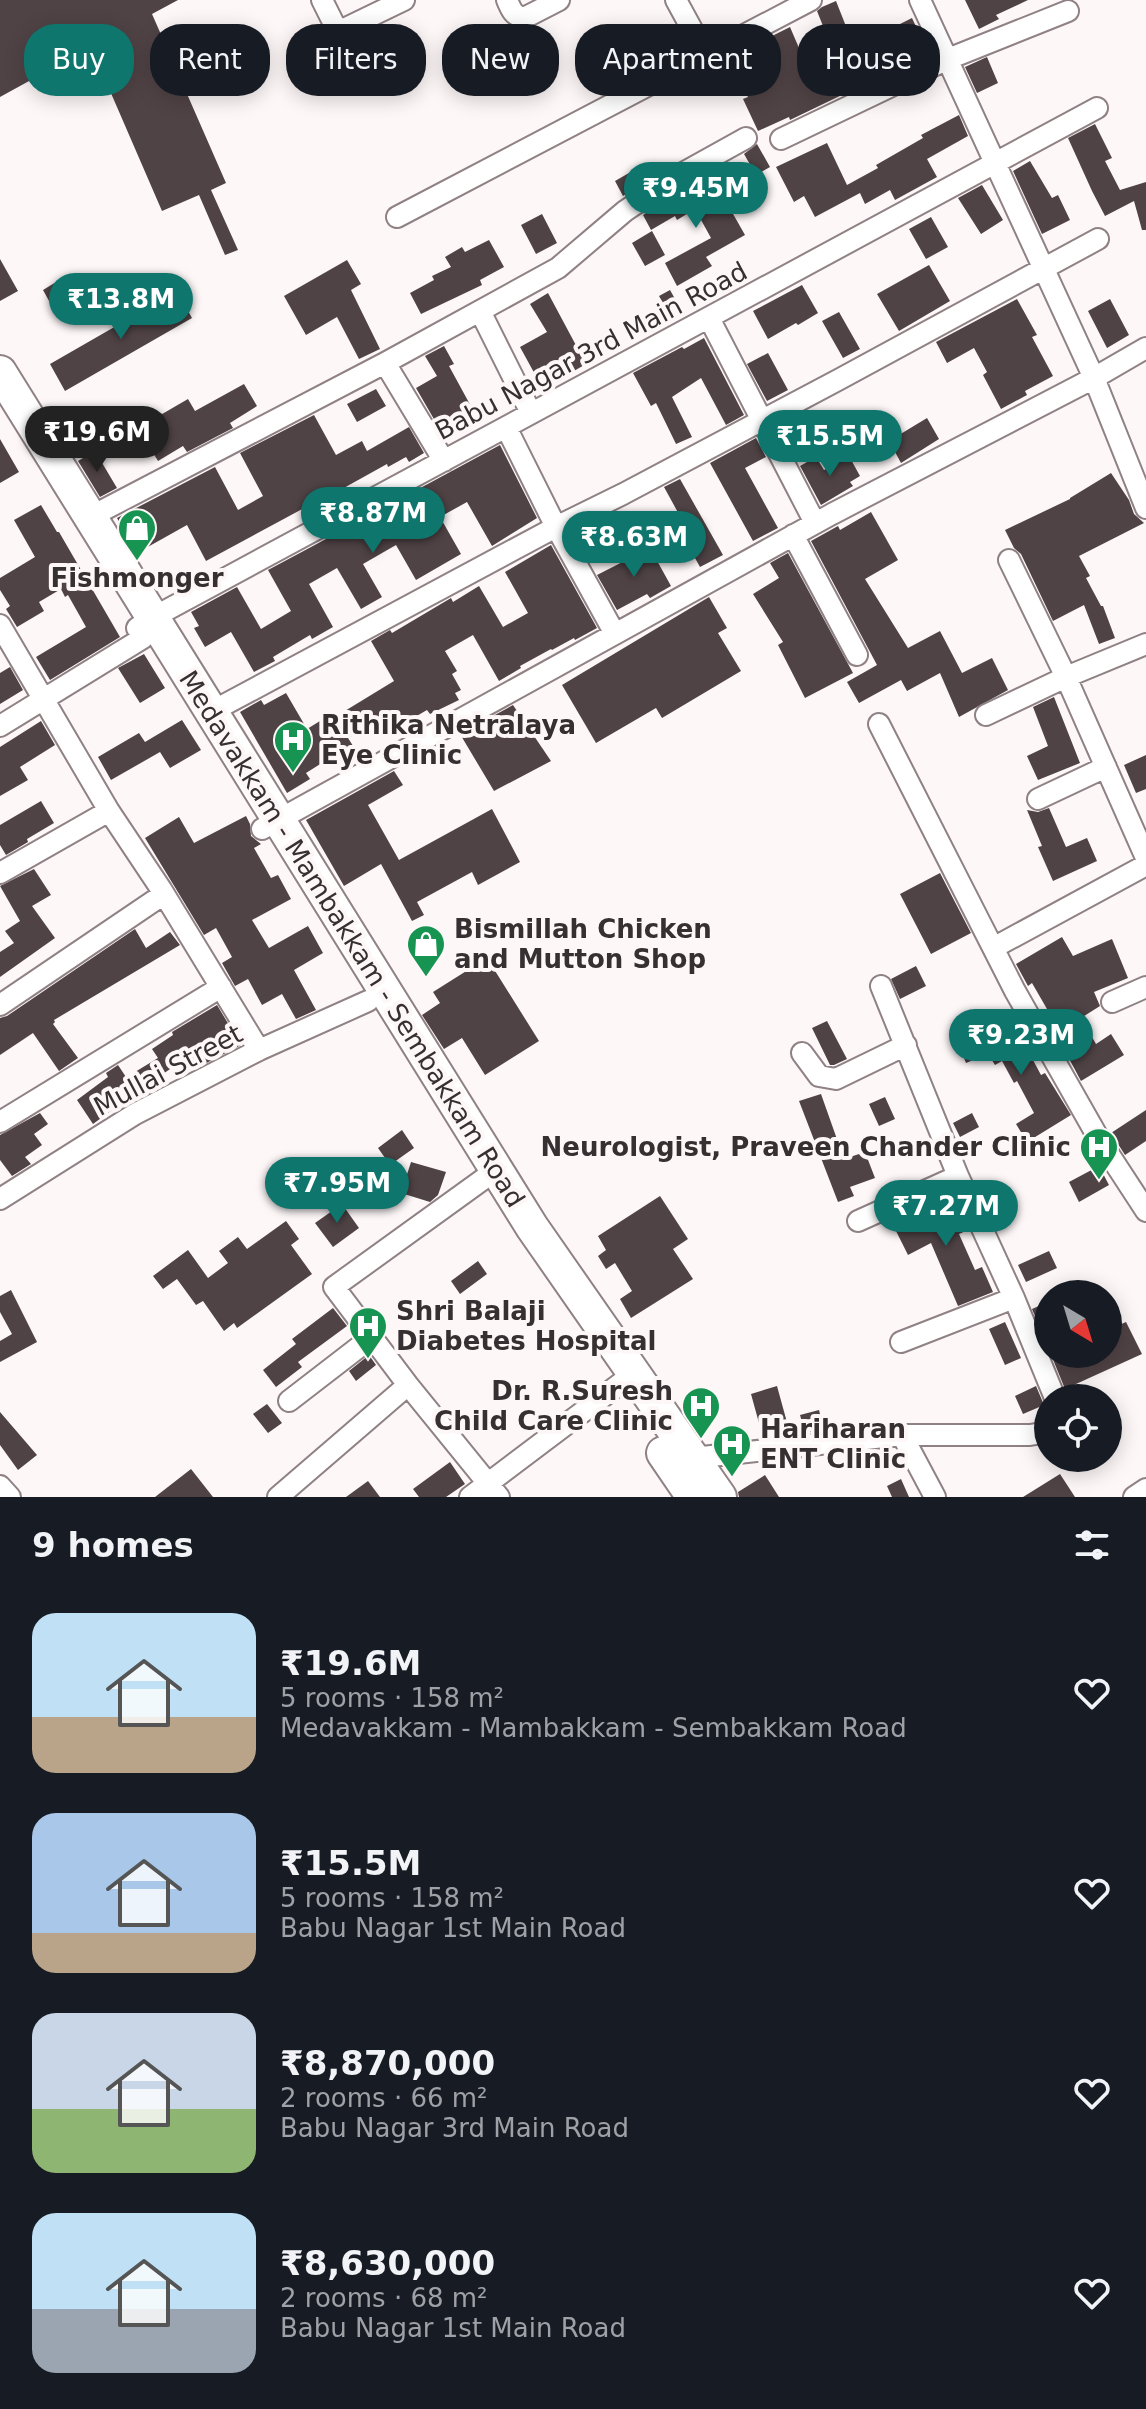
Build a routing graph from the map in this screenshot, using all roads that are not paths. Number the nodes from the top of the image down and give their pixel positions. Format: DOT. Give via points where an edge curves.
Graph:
graph roads {
  1 [pos="322,0"];
  2 [pos="404,0"];
  3 [pos="507,0"];
  4 [pos="559,0"];
  5 [pos="676,0"];
  6 [pos="811,0"];
  7 [pos="920,0"];
  8 [pos="1068,11"];
  9 [pos="689,24"];
  10 [pos="765,24"];
  11 [pos="948,59"];
  12 [pos="628,96"];
  13 [pos="1097,108"];
  14 [pos="746,138"];
  15 [pos="781,139"];
  16 [pos="995,163"];
  17 [pos="397,217"];
  18 [pos="1098,239"];
  19 [pos="1044,269"];
  20 [pos="480,311"];
  21 [pos="709,318"];
  22 [pos="1146,348"];
  23 [pos="385,363"];
  24 [pos="0,372"];
  25 [pos="1094,378"];
  26 [pos="0,406"];
  27 [pos="531,413"];
  28 [pos="761,421"];
  29 [pos="506,427"];
  30 [pos="444,461"];
  31 [pos="1146,508"];
  32 [pos="90,517"];
  33 [pos="815,523"];
  34 [pos="556,527"];
  35 [pos="793,535"];
  36 [pos="1009,560"];
  37 [pos="0,625"];
  38 [pos="144,628"];
  39 [pos="615,634"];
  40 [pos="1146,644"];
  41 [pos="857,655"];
  42 [pos="1066,677"];
  43 [pos="43,699"];
  44 [pos="212,714"];
  45 [pos="986,715"];
  46 [pos="879,724"];
  47 [pos="0,726"];
  48 [pos="1106,767"];
  49 [pos="1038,799"];
  50 [pos="109,811"];
  51 [pos="269,824"];
  52 [pos="1146,858"];
  53 [pos="1146,865"];
  54 [pos="0,873"];
  55 [pos="164,894"];
  56 [pos="993,948"];
  57 [pos="881,986"];
  58 [pos="221,987"];
  59 [pos="1146,987"];
  60 [pos="368,1001"];
  61 [pos="1112,1002"];
  62 [pos="0,1005"];
  63 [pos="906,1045"];
  64 [pos="259,1050"];
  65 [pos="802,1053"];
  66 [pos="0,1122"];
  67 [pos="488,1175"];
  68 [pos="958,1176"];
  69 [pos="0,1199"];
  70 [pos="1146,1211"];
  71 [pos="858,1221"];
  72 [pos="1014,1298"];
  73 [pos="372,1337"];
  74 [pos="901,1342"];
  75 [pos="626,1379"];
  76 [pos="1049,1384"];
  77 [pos="408,1385"];
  78 [pos="289,1401"];
  79 [pos="1034,1434"];
  80 [pos="902,1435"];
  81 [pos="693,1458"];
  82 [pos="0,1486"];
  83 [pos="1146,1489"];
  84 [pos="494,1490"];
  85 [pos="10,1497"];
  86 [pos="278,1497"];
  87 [pos="470,1497"];
  88 [pos="693,1497"];
  89 [pos="720,1497"];
  90 [pos="935,1497"];
  91 [pos="1134,1497"];
  1 -- 2 [label="street" via="337,30"];
  3 -- 4 [label="street" via="512,12 524,18"];
  5 -- 9 [label="street"];
  6 -- 10 [label="street"];
  7 -- 11 [label="street"];
  8 -- 11 [label="street"];
  11 -- 15 [label="street"];
  11 -- 16 [label="street"];
  12 -- 17 [label="street"];
  13 -- 16 [label="street, Babu Nagar 3rd Main Road"];
  14 -- 20 [label="street" via="625,211 558,268"];
  16 -- 19 [label="street"];
  16 -- 21 [label="street, Babu Nagar 3rd Main Road"];
  18 -- 19 [label="street"];
  19 -- 25 [label="street"];
  19 -- 28 [label="street"];
  20 -- 23 [label="street"];
  20 -- 27 [label="street"];
  21 -- 27 [label="street, Babu Nagar 3rd Main Road"];
  21 -- 28 [label="street"];
  22 -- 25 [label="street"];
  23 -- 30 [label="street"];
  23 -- 32 [label="street"];
  24 -- 32 [label="main road, Medavakkam - Mambakkam - Sembakkam Road"];
  25 -- 31 [label="street"];
  25 -- 33 [label="street"];
  26 -- 38 [label="main road, Medavakkam - Mambakkam - Sembakkam Road"];
  27 -- 29 [label="street, Babu Nagar 3rd Main Road"];
  28 -- 33 [label="street"];
  28 -- 34 [label="street"];
  29 -- 30 [label="street, Babu Nagar 3rd Main Road"];
  29 -- 34 [label="street"];
  30 -- 38 [label="street, Babu Nagar 3rd Main Road"];
  32 -- 38 [label="main road, Medavakkam - Mambakkam - Sembakkam Road"];
  33 -- 35 [label="street"];
  34 -- 39 [label="street"];
  34 -- 44 [label="street"];
  35 -- 39 [label="street"];
  35 -- 41 [label="street"];
  36 -- 42 [label="street"];
  37 -- 43 [label="street"];
  38 -- 43 [label="street, Babu Nagar 3rd Main Road"];
  38 -- 44 [label="main road, Medavakkam - Mambakkam - Sembakkam Road"];
  38 -- 51 [label="main road, Medavakkam - Mambakkam - Sembakkam Road"];
  39 -- 51 [label="street"];
  40 -- 42 [label="street"];
  42 -- 45 [label="street"];
  42 -- 48 [label="street"];
  43 -- 47 [label="street, Babu Nagar 3rd Main Road"];
  43 -- 50 [label="street"];
  44 -- 51 [label="main road, Medavakkam - Mambakkam - Sembakkam Road"];
  46 -- 56 [label="street"];
  48 -- 49 [label="street"];
  48 -- 52 [label="street"];
  50 -- 54 [label="street"];
  50 -- 55 [label="street"];
  51 -- 60 [label="main road, Medavakkam - Mambakkam - Sembakkam Road"];
  51 -- 67 [label="main road, Medavakkam - Mambakkam - Sembakkam Road"];
  53 -- 56 [label="street"];
  55 -- 58 [label="street"];
  55 -- 62 [label="street"];
  56 -- 70 [label="street" via="1091,1126"];
  57 -- 63 [label="street"];
  58 -- 64 [label="street"];
  58 -- 66 [label="street"];
  59 -- 61 [label="street"];
  60 -- 64 [label="street, Mullai Street"];
  60 -- 67 [label="main road, Medavakkam - Mambakkam - Sembakkam Road"];
  63 -- 65 [label="street" via="836,1079 819,1076"];
  63 -- 68 [label="street"];
  64 -- 69 [label="street, Mullai Street" via="135,1114"];
  67 -- 73 [label="street" via="334,1287"];
  67 -- 75 [label="main road, Medavakkam - Mambakkam - Sembakkam Road"];
  68 -- 71 [label="street"];
  68 -- 72 [label="street"];
  72 -- 74 [label="street"];
  72 -- 76 [label="street"];
  73 -- 77 [label="street"];
  73 -- 78 [label="street"];
  75 -- 81 [label="main road, Medavakkam - Mambakkam - Sembakkam Road"];
  75 -- 84 [label="street"];
  75 -- 88 [label="main road, Medavakkam - Mambakkam - Sembakkam Road"];
  77 -- 84 [label="street"];
  77 -- 86 [label="street"];
  79 -- 80 [label="street"];
  80 -- 81 [label="street"];
  80 -- 90 [label="street"];
  81 -- 89 [label="main road, Medavakkam - Mambakkam - Sembakkam Road"];
  82 -- 85 [label="street"];
  83 -- 91 [label="street"];
  84 -- 87 [label="street"];
}
